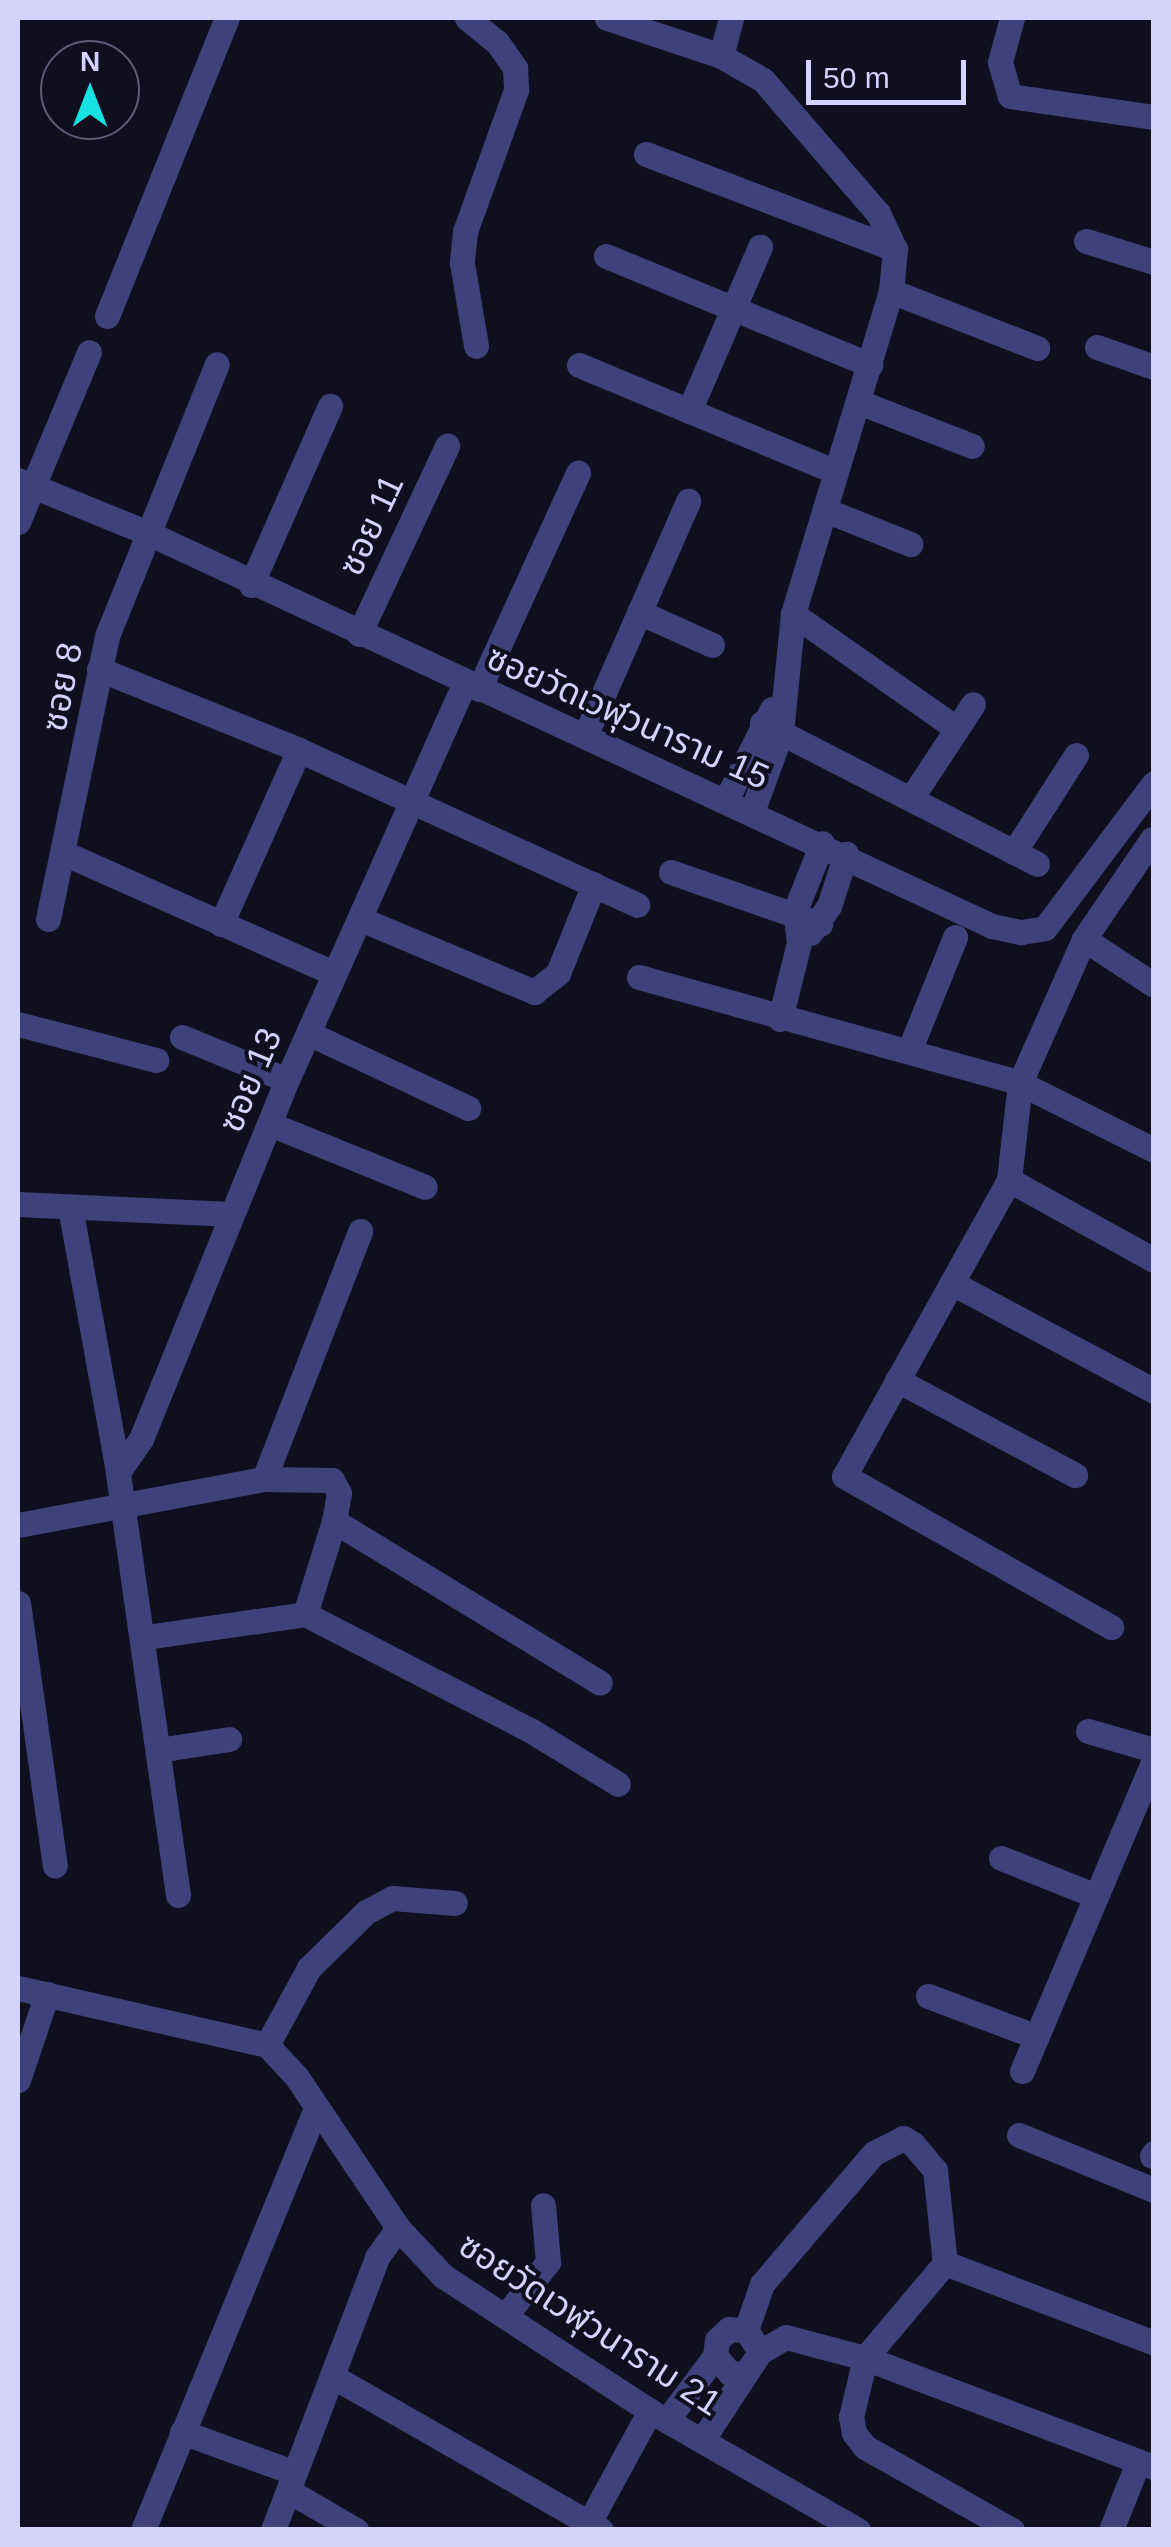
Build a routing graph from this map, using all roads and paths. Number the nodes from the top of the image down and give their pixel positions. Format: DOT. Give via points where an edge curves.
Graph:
graph roads {
  1 [pos="227,18"];
  2 [pos="467,18"];
  3 [pos="607,18"];
  4 [pos="731,18"];
  5 [pos="1012,18"];
  6 [pos="721,56"];
  7 [pos="1154,117"];
  8 [pos="646,154"];
  9 [pos="1086,241"];
  10 [pos="760,247"];
  11 [pos="895,248"];
  12 [pos="606,256"];
  13 [pos="1154,262"];
  14 [pos="891,292"];
  15 [pos="734,308"];
  16 [pos="107,316"];
  17 [pos="476,346"];
  18 [pos="1037,348"];
  19 [pos="1097,348"];
  20 [pos="89,352"];
  21 [pos="216,364"];
  22 [pos="579,365"];
  23 [pos="870,365"];
  24 [pos="1154,367"];
  25 [pos="859,402"];
  26 [pos="330,406"];
  27 [pos="689,411"];
  28 [pos="446,446"];
  29 [pos="972,446"];
  30 [pos="836,472"];
  31 [pos="578,473"];
  32 [pos="23,483"];
  33 [pos="688,501"];
  34 [pos="824,510"];
  35 [pos="18,522"];
  36 [pos="148,533"];
  37 [pos="910,544"];
  38 [pos="252,585"];
  39 [pos="639,612"];
  40 [pos="793,614"];
  41 [pos="360,634"];
  42 [pos="712,645"];
  43 [pos="99,669"];
  44 [pos="472,686"];
  45 [pos="973,704"];
  46 [pos="772,728"];
  47 [pos="957,729"];
  48 [pos="584,736"];
  49 [pos="298,750"];
  50 [pos="1076,755"];
  51 [pos="1154,783"];
  52 [pos="912,797"];
  53 [pos="726,800"];
  54 [pos="413,801"];
  55 [pos="752,812"];
  56 [pos="1152,839"];
  57 [pos="822,843"];
  58 [pos="66,854"];
  59 [pos="846,854"];
  60 [pos="671,872"];
  61 [pos="594,884"];
  62 [pos="637,906"];
  63 [pos="795,911"];
  64 [pos="48,918"];
  65 [pos="363,920"];
  66 [pos="222,924"];
  67 [pos="820,924"];
  68 [pos="955,937"];
  69 [pos="1084,940"];
  70 [pos="799,943"];
  71 [pos="334,974"];
  72 [pos="639,977"];
  73 [pos="1154,985"];
  74 [pos="780,1019"];
  75 [pos="18,1024"];
  76 [pos="308,1033"];
  77 [pos="182,1037"];
  78 [pos="909,1051"];
  79 [pos="156,1060"];
  80 [pos="287,1080"];
  81 [pos="1020,1082"];
  82 [pos="468,1108"];
  83 [pos="270,1124"];
  84 [pos="1154,1150"];
  85 [pos="1009,1180"];
  86 [pos="426,1187"];
  87 [pos="18,1204"];
  88 [pos="70,1207"];
  89 [pos="231,1214"];
  90 [pos="360,1230"];
  91 [pos="1154,1260"];
  92 [pos="952,1283"];
  93 [pos="897,1380"];
  94 [pos="1154,1391"];
  95 [pos="118,1472"];
  96 [pos="1075,1474"];
  97 [pos="264,1479"];
  98 [pos="122,1510"];
  99 [pos="334,1521"];
  100 [pos="18,1525"];
  101 [pos="18,1603"];
  102 [pos="305,1614"];
  103 [pos="1111,1627"];
  104 [pos="146,1638"];
  105 [pos="600,1683"];
  106 [pos="1088,1730"];
  107 [pos="229,1739"];
  108 [pos="158,1750"];
  109 [pos="1154,1750"];
  110 [pos="1154,1760"];
  111 [pos="618,1784"];
  112 [pos="1001,1858"];
  113 [pos="55,1865"];
  114 [pos="178,1895"];
  115 [pos="1096,1896"];
  116 [pos="455,1902"];
  117 [pos="18,1988"];
  118 [pos="47,1994"];
  119 [pos="928,1996"];
  120 [pos="1036,2037"];
  121 [pos="268,2045"];
  122 [pos="1022,2071"];
  123 [pos="18,2080"];
  124 [pos="316,2110"];
  125 [pos="1019,2135"];
  126 [pos="1154,2190"];
  127 [pos="543,2205"];
  128 [pos="398,2228"];
  129 [pos="945,2263"];
  130 [pos="506,2315"];
  131 [pos="753,2341"];
  132 [pos="1154,2343"];
  133 [pos="714,2356"];
  134 [pos="865,2358"];
  135 [pos="742,2374"];
  136 [pos="332,2376"];
  137 [pos="658,2415"];
  138 [pos="182,2432"];
  139 [pos="702,2439"];
  140 [pos="1146,2464"];
  141 [pos="292,2482"];
  142 [pos="592,2527"];
  143 [pos="143,2530"];
  144 [pos="273,2530"];
  145 [pos="356,2530"];
  146 [pos="858,2530"];
  147 [pos="1012,2530"];
  148 [pos="1110,2530"];
  1 -- 16 [label="street"];
  2 -- 17 [label="street" via="506,55 516,90 465,232 462,263"];
  3 -- 6 [label="street"];
  4 -- 6 [label="street"];
  5 -- 7 [label="street" via="1000,62 1010,96"];
  6 -- 11 [label="street" via="764,80 878,212"];
  8 -- 11 [label="street"];
  9 -- 13 [label="street"];
  10 -- 15 [label="street"];
  11 -- 14 [label="street"];
  12 -- 15 [label="street"];
  14 -- 18 [label="street"];
  14 -- 23 [label="street"];
  15 -- 23 [label="street"];
  15 -- 27 [label="street"];
  19 -- 24 [label="street"];
  20 -- 32 [label="street"];
  21 -- 36 [label="street, ซอย 8"];
  22 -- 27 [label="street"];
  23 -- 25 [label="street"];
  25 -- 29 [label="street"];
  25 -- 30 [label="street"];
  26 -- 38 [label="street"];
  27 -- 30 [label="street"];
  28 -- 41 [label="street, ซอย 11"];
  30 -- 34 [label="street"];
  31 -- 44 [label="street, ซอย 13"];
  32 -- 35 [label="street"];
  32 -- 36 [label="street, ซอยวัดเวฬุวนาราม 15"];
  33 -- 39 [label="street"];
  34 -- 37 [label="street"];
  34 -- 40 [label="street"];
  36 -- 38 [label="street, ซอยวัดเวฬุวนาราม 15"];
  36 -- 43 [label="street, ซอย 8"];
  38 -- 41 [label="street, ซอยวัดเวฬุวนาราม 15"];
  39 -- 42 [label="street"];
  39 -- 48 [label="street"];
  40 -- 46 [label="street"];
  40 -- 47 [label="street"];
  41 -- 44 [label="street, ซอยวัดเวฬุวนาราม 15"];
  43 -- 49 [label="street"];
  43 -- 58 [label="street, ซอย 8"];
  44 -- 48 [label="street, ซอยวัดเวฬุวนาราม 15"];
  44 -- 54 [label="street, ซอย 13"];
  45 -- 47 [label="street"];
  46 -- 52 [label="street"];
  46 -- 53 [label="street"];
  46 -- 55 [label="street"];
  47 -- 52 [label="street"];
  48 -- 53 [label="street, ซอยวัดเวฬุวนาราม 15"];
  49 -- 54 [label="street"];
  49 -- 66 [label="street"];
  50 -- 52 [label="street" via="1026,858"];
  51 -- 59 [label="street, ซอยวัดเวฬุวนาราม 15" via="1045,928 992,926"];
  53 -- 55 [label="street, ซอยวัดเวฬุวนาราม 15"];
  54 -- 61 [label="street"];
  54 -- 65 [label="street, ซอย 13"];
  55 -- 57 [label="street, ซอยวัดเวฬุวนาราม 15"];
  56 -- 69 [label="street"];
  57 -- 59 [label="street, ซอยวัดเวฬุวนาราม 15"];
  57 -- 63 [label="street"];
  58 -- 64 [label="street, ซอย 8"];
  58 -- 66 [label="street"];
  59 -- 67 [label="street"];
  60 -- 63 [label="street"];
  61 -- 62 [label="street"];
  61 -- 65 [label="street" via="558,974 534,992"];
  63 -- 67 [label="street"];
  63 -- 70 [label="street"];
  65 -- 71 [label="street, ซอย 13"];
  66 -- 71 [label="street"];
  67 -- 70 [label="street"];
  68 -- 78 [label="street"];
  69 -- 73 [label="street"];
  69 -- 81 [label="street"];
  70 -- 74 [label="street"];
  71 -- 76 [label="street, ซอย 13"];
  72 -- 74 [label="street"];
  74 -- 78 [label="street"];
  75 -- 79 [label="street"];
  76 -- 80 [label="street, ซอย 13"];
  76 -- 82 [label="street"];
  77 -- 80 [label="street"];
  78 -- 81 [label="street"];
  80 -- 83 [label="street, ซอย 13"];
  81 -- 84 [label="street"];
  81 -- 85 [label="street"];
  83 -- 86 [label="street"];
  83 -- 89 [label="street, ซอย 13"];
  85 -- 91 [label="street"];
  85 -- 92 [label="street"];
  87 -- 88 [label="street"];
  88 -- 89 [label="street"];
  88 -- 95 [label="street"];
  89 -- 95 [label="street, ซอย 13" via="141,1439"];
  90 -- 97 [label="street"];
  92 -- 93 [label="street"];
  92 -- 94 [label="street"];
  93 -- 96 [label="street"];
  93 -- 103 [label="street" via="844,1476"];
  95 -- 98 [label="street"];
  97 -- 98 [label="street"];
  97 -- 99 [label="street" via="332,1480 339,1493"];
  98 -- 100 [label="street"];
  98 -- 104 [label="street"];
  99 -- 102 [label="street"];
  99 -- 105 [label="street"];
  101 -- 113 [label="street"];
  102 -- 104 [label="street"];
  102 -- 111 [label="street" via="530,1730"];
  104 -- 108 [label="street"];
  106 -- 109 [label="street"];
  107 -- 108 [label="street"];
  108 -- 114 [label="street"];
  110 -- 115 [label="street"];
  112 -- 115 [label="street"];
  115 -- 120 [label="street"];
  116 -- 121 [label="street" via="392,1898 366,1912 308,1968"];
  117 -- 118 [label="street"];
  118 -- 121 [label="street"];
  118 -- 123 [label="street"];
  119 -- 120 [label="street"];
  120 -- 122 [label="street"];
  121 -- 124 [label="street, ซอยวัดเวฬุวนาราม 21"];
  124 -- 128 [label="street, ซอยวัดเวฬุวนาราม 21"];
  124 -- 138 [label="street"];
  125 -- 126 [label="street"];
  127 -- 130 [label="street" via="548,2262"];
  128 -- 130 [label="street, ซอยวัดเวฬุวนาราม 21" via="443,2276"];
  128 -- 136 [label="street" via="377,2258"];
  129 -- 131 [label="street" via="934,2170 904,2138 887,2142 762,2284"];
  129 -- 132 [label="street"];
  129 -- 134 [label="street"];
  130 -- 137 [label="street, ซอยวัดเวฬุวนาราม 21"];
  131 -- 133 [label="street" via="730,2329 717,2340"];
  131 -- 134 [label="street" via="786,2337"];
  131 -- 135 [label="street" via="755,2366"];
  133 -- 135 [label="street" via="720,2366"];
  133 -- 137 [label="street"];
  134 -- 140 [label="street"];
  134 -- 147 [label="street" via="850,2418 865,2447"];
  135 -- 139 [label="street"];
  136 -- 141 [label="street"];
  136 -- 142 [label="street"];
  137 -- 139 [label="street, ซอยวัดเวฬุวนาราม 21"];
  137 -- 142 [label="street"];
  138 -- 141 [label="street"];
  138 -- 143 [label="street"];
  139 -- 146 [label="street, ซอยวัดเวฬุวนาราม 21"];
  140 -- 148 [label="street"];
  141 -- 144 [label="street"];
  141 -- 145 [label="street"];
}
